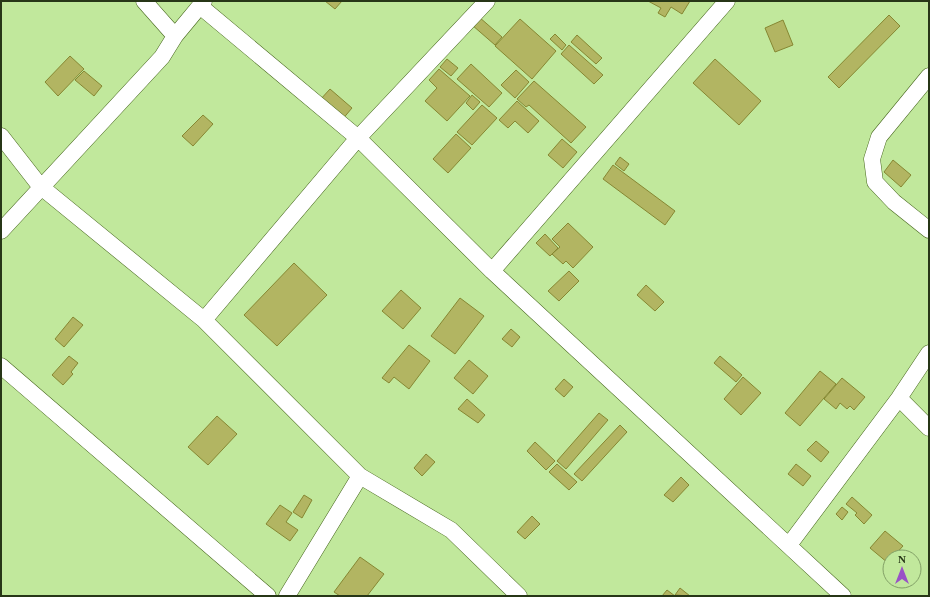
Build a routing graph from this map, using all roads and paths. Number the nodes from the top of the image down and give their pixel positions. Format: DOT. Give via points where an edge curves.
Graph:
graph roads {
  1 [pos="144,1"];
  2 [pos="487,1"];
  3 [pos="727,1"];
  4 [pos="202,3"];
  5 [pos="175,36"];
  6 [pos="929,76"];
  7 [pos="1,136"];
  8 [pos="358,138"];
  9 [pos="40,186"];
  10 [pos="929,230"];
  11 [pos="1,231"];
  12 [pos="492,272"];
  13 [pos="204,320"];
  14 [pos="929,352"];
  15 [pos="1,366"];
  16 [pos="899,398"];
  17 [pos="929,428"];
  18 [pos="360,476"];
  19 [pos="789,545"];
  20 [pos="268,596"];
  21 [pos="287,596"];
  22 [pos="519,596"];
  23 [pos="843,596"];
  1 -- 5 [label="street"];
  2 -- 8 [label="street"];
  3 -- 12 [label="street"];
  4 -- 5 [label="street"];
  4 -- 8 [label="street"];
  5 -- 9 [label="street" via="162,57"];
  6 -- 10 [label="street" via="879,137 872,159 875,182 894,202"];
  7 -- 9 [label="street"];
  8 -- 12 [label="street"];
  8 -- 13 [label="street"];
  9 -- 11 [label="street"];
  9 -- 13 [label="street"];
  12 -- 19 [label="street"];
  13 -- 18 [label="street"];
  14 -- 16 [label="street"];
  15 -- 20 [label="street"];
  16 -- 17 [label="street"];
  16 -- 19 [label="street"];
  18 -- 21 [label="street"];
  18 -- 22 [label="street" via="451,530"];
  19 -- 23 [label="street"];
}
